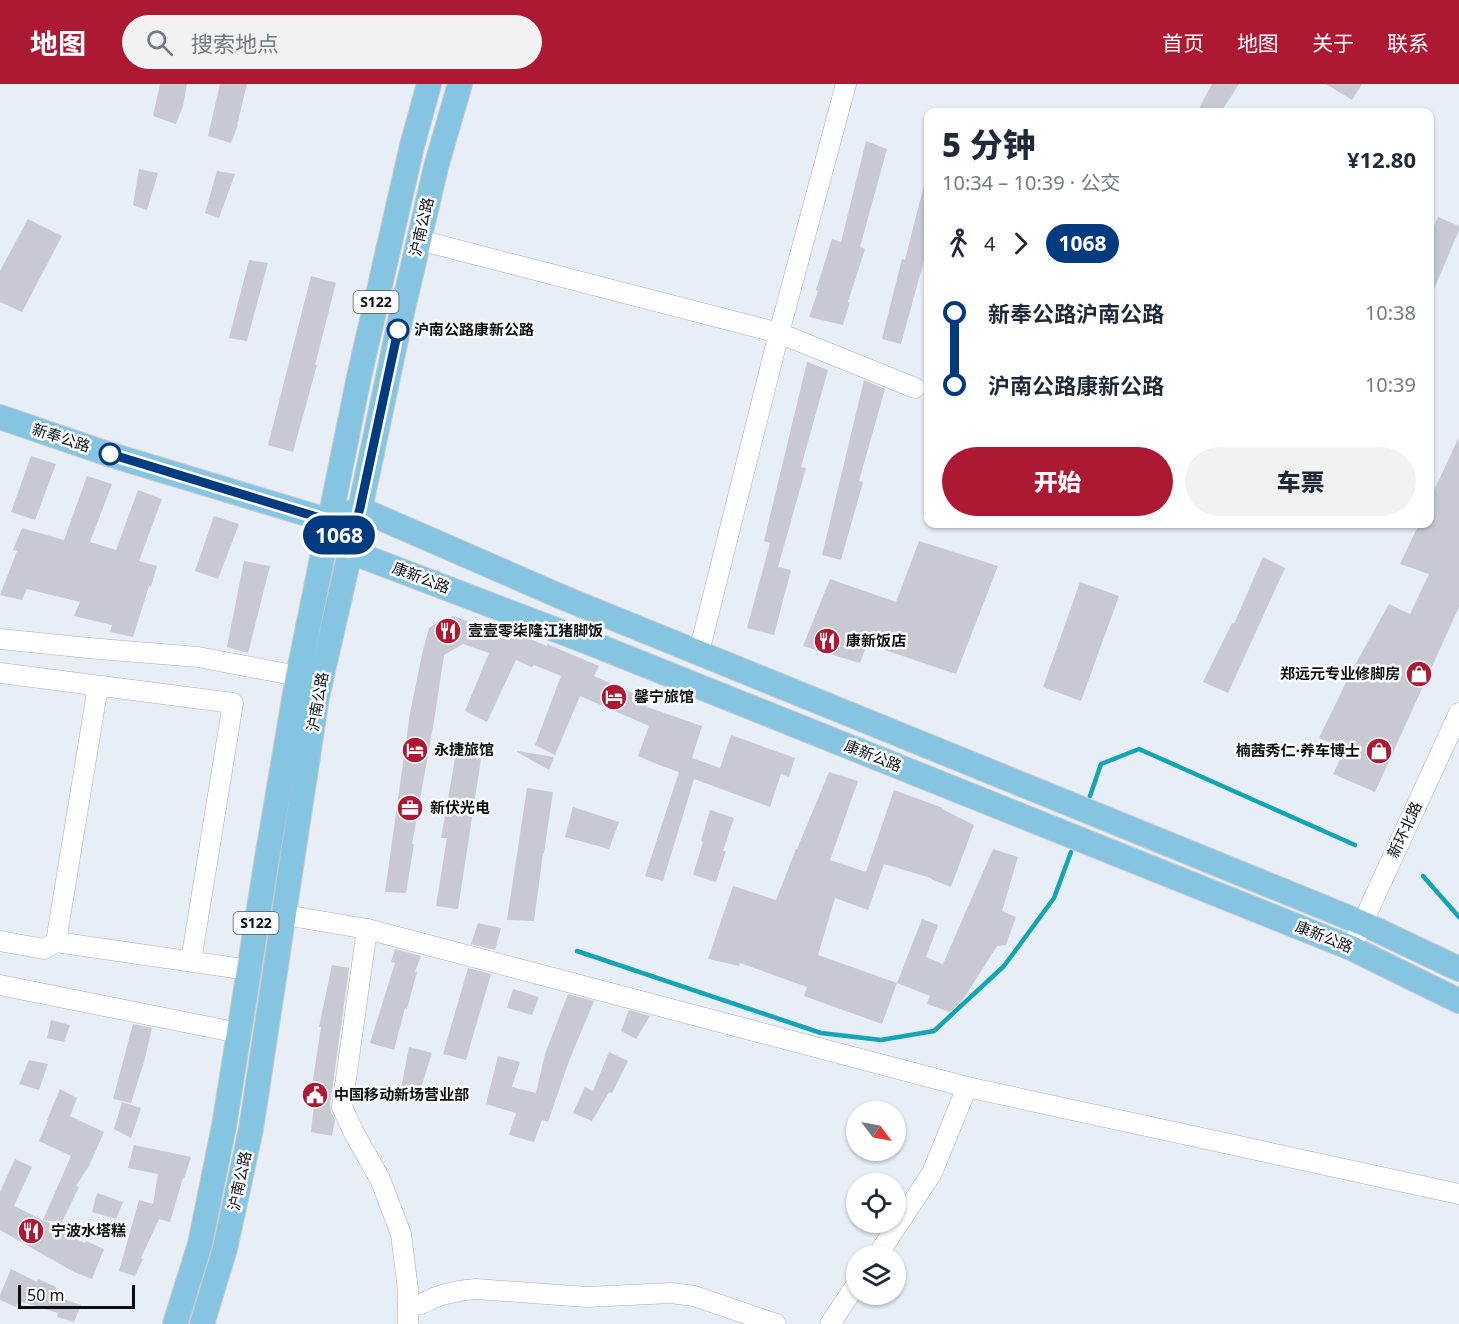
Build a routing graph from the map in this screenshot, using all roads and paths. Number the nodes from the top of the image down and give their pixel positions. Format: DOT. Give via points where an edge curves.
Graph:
graph roads {
  1 [pos="429,84"];
  2 [pos="460,84"];
  3 [pos="846,84"];
  4 [pos="419,240"];
  5 [pos="779,333"];
  6 [pos="915,388"];
  7 [pos="0,417"];
  8 [pos="360,508"];
  9 [pos="330,521"];
  10 [pos="349,551"];
  11 [pos="2,639"];
  12 [pos="699,652"];
  13 [pos="0,660"];
  14 [pos="0,673"];
  15 [pos="298,676"];
  16 [pos="98,686"];
  17 [pos="1459,713"];
  18 [pos="285,915"];
  19 [pos="1362,923"];
  20 [pos="367,929"];
  21 [pos="0,941"];
  22 [pos="56,942"];
  23 [pos="1351,948"];
  24 [pos="191,961"];
  25 [pos="1459,969"];
  26 [pos="249,970"];
  27 [pos="0,985"];
  28 [pos="1459,1001"];
  29 [pos="239,1033"];
  30 [pos="968,1086"];
  31 [pos="1459,1194"];
  32 [pos="884,1245"];
  33 [pos="846,1301"];
  34 [pos="408,1314"];
  35 [pos="175,1324"];
  36 [pos="202,1324"];
  37 [pos="776,1324"];
  38 [pos="831,1324"];
  1 -- 9 [label="main road, 沪南公路 / S122" via="359,377"];
  2 -- 4 [label="main road, 沪南公路 / S122"];
  3 -- 5 [label="street"];
  4 -- 5 [label="street"];
  4 -- 8 [label="main road, 沪南公路 / S122"];
  5 -- 6 [label="street"];
  5 -- 12 [label="street"];
  7 -- 9 [label="main road, 新奉公路"];
  8 -- 9 [label="main road"];
  8 -- 10 [label="main road, 沪南公路 / S122"];
  8 -- 12 [label="main road, 康新公路" via="564,598"];
  9 -- 10 [label="main road"];
  9 -- 15 [label="main road, 沪南公路 / S122"];
  10 -- 18 [label="main road, 沪南公路 / S122" via="317,697"];
  10 -- 23 [label="main road, 康新公路" via="593,644"];
  11 -- 13 [label="street"];
  11 -- 15 [label="street" via="198,657"];
  12 -- 19 [label="main road, 康新公路"];
  14 -- 16 [label="street"];
  15 -- 26 [label="main road, 沪南公路 / S122"];
  16 -- 22 [label="street"];
  16 -- 24 [label="street" via="232,704"];
  17 -- 19 [label="street, 新环北路"];
  18 -- 20 [label="street"];
  18 -- 36 [label="main road, 沪南公路 / S122" via="251,1129 225,1248"];
  19 -- 23 [label="street, 新环北路"];
  19 -- 25 [label="main road, 康新公路"];
  20 -- 30 [label="street"];
  20 -- 34 [label="street" via="342,1107 380,1179 400,1234"];
  21 -- 22 [label="street" via="44,949"];
  22 -- 24 [label="street"];
  23 -- 28 [label="main road, 康新公路"];
  24 -- 26 [label="street"];
  26 -- 29 [label="main road, 沪南公路 / S122"];
  27 -- 29 [label="street"];
  29 -- 35 [label="main road, 沪南公路 / S122" via="200,1244"];
  30 -- 31 [label="street"];
  30 -- 32 [label="street" via="932,1173"];
  33 -- 38 [label="street"];
  34 -- 37 [label="street" via="418,1306 460,1290 587,1297 672,1293 703,1298"];
}
